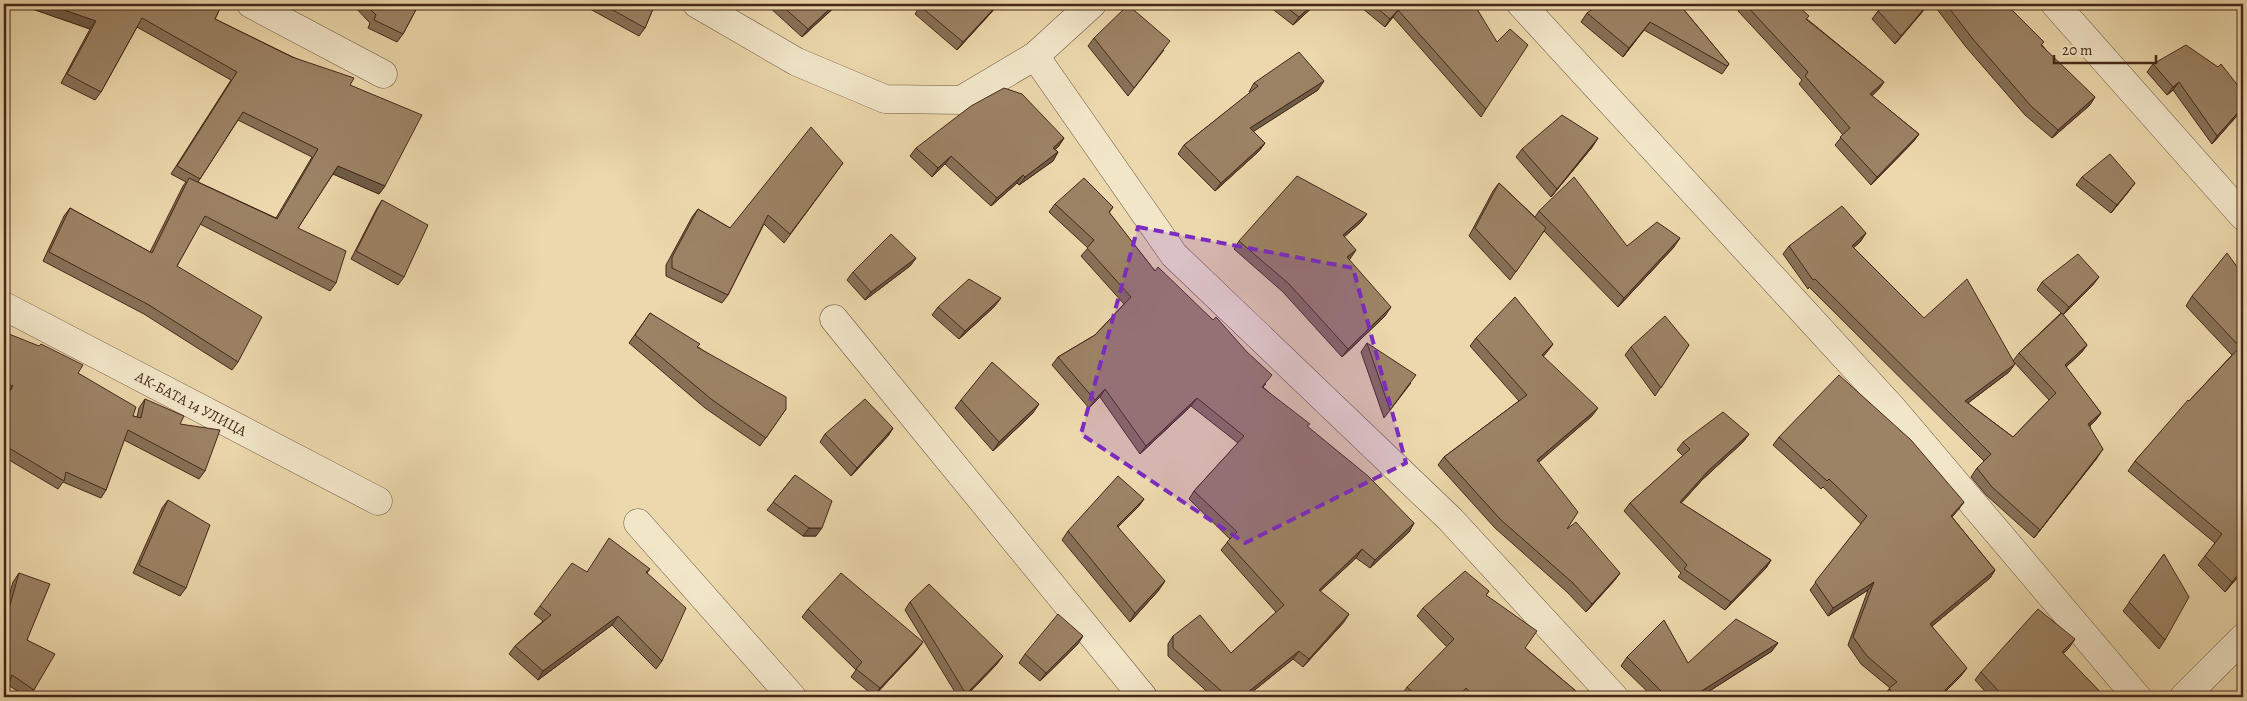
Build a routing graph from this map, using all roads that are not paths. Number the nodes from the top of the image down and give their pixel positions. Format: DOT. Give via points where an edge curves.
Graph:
graph roads {
  1 [pos="251,4"];
  2 [pos="697,4"];
  3 [pos="1092,4"];
  4 [pos="1521,4"];
  5 [pos="2055,4"];
  6 [pos="1035,56"];
  7 [pos="383,74"];
  8 [pos="2243,216"];
  9 [pos="4,306"];
  10 [pos="834,319"];
  11 [pos="378,501"];
  12 [pos="638,523"];
  13 [pos="2243,638"];
  14 [pos="792,697"];
  15 [pos="1143,697"];
  16 [pos="1614,697"];
  17 [pos="2137,697"];
  18 [pos="2184,697"];
  1 -- 7 [label="street"];
  2 -- 6 [label="street" via="797,62 885,99 961,100"];
  3 -- 6 [label="street"];
  4 -- 17 [label="street" via="1893,409"];
  5 -- 8 [label="street"];
  6 -- 16 [label="street" via="1174,255 1450,519"];
  9 -- 11 [label="street, АК-БАТА 14 УЛИЦА"];
  10 -- 15 [label="street"];
  12 -- 14 [label="street"];
  13 -- 18 [label="street"];
}
